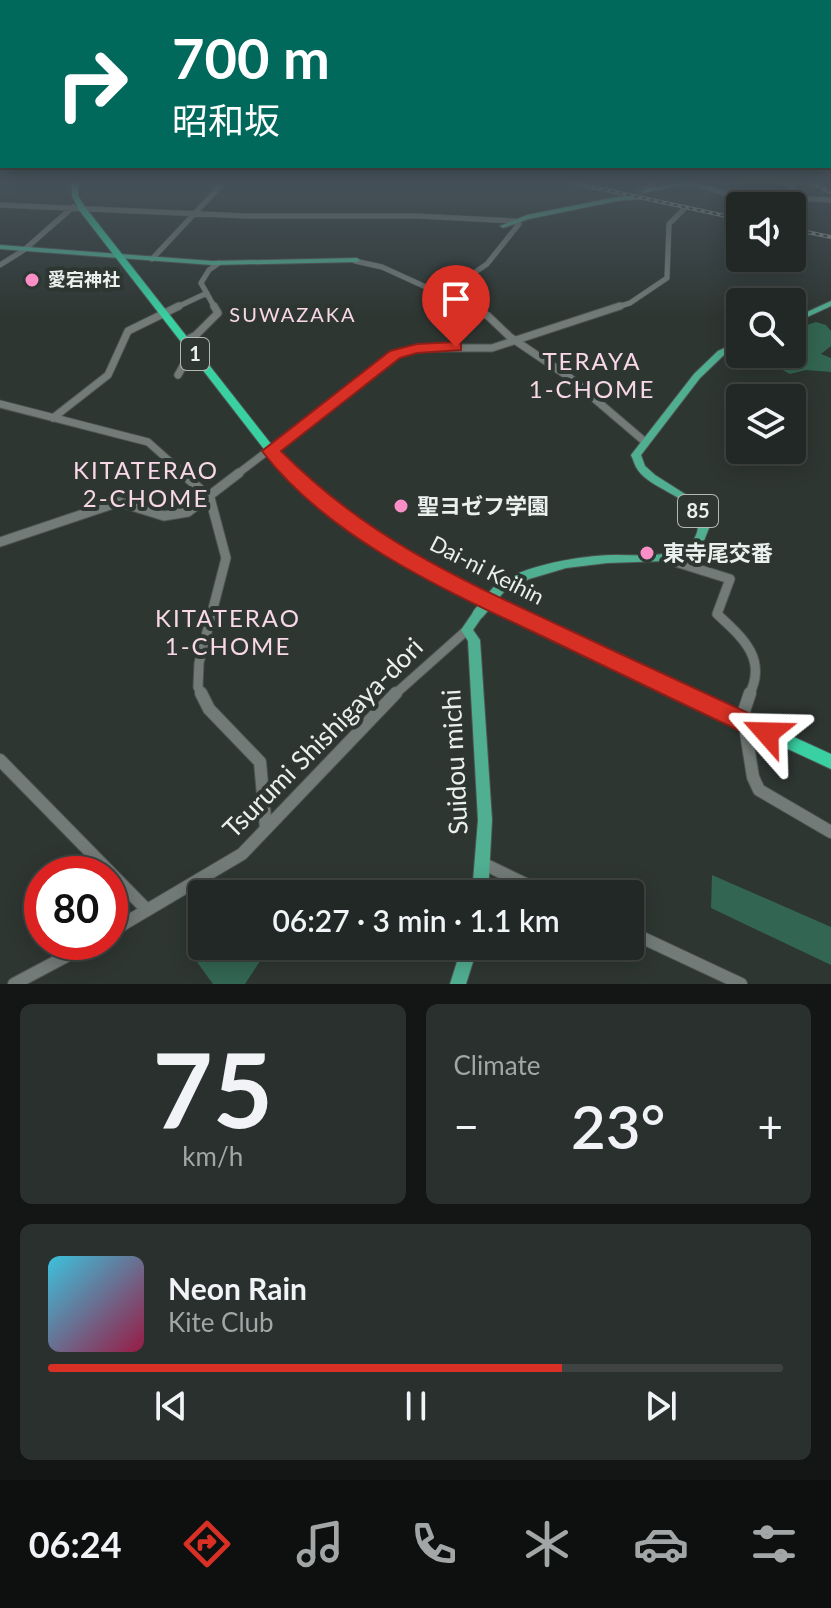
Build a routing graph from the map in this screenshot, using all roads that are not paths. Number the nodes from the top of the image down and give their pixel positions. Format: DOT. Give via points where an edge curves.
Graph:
graph roads {
  1 [pos="55,227"];
  2 [pos="98,227"];
  3 [pos="182,227"];
  4 [pos="518,227"];
  5 [pos="669,227"];
  6 [pos="0,247"];
  7 [pos="25,249"];
  8 [pos="124,257"];
  9 [pos="152,259"];
  10 [pos="356,261"];
  11 [pos="219,263"];
  12 [pos="0,265"];
  13 [pos="207,293"];
  14 [pos="442,295"];
  15 [pos="831,303"];
  16 [pos="166,312"];
  17 [pos="806,315"];
  18 [pos="517,342"];
  19 [pos="189,343"];
  20 [pos="726,350"];
  21 [pos="178,375"];
  22 [pos="0,404"];
  23 [pos="53,418"];
  24 [pos="644,441"];
  25 [pos="273,449"];
  26 [pos="210,498"];
  27 [pos="0,542"];
  28 [pos="666,559"];
  29 [pos="467,630"];
  30 [pos="744,718"];
  31 [pos="831,754"];
  32 [pos="0,760"];
  33 [pos="831,762"];
  34 [pos="266,829"];
  35 [pos="831,832"];
  36 [pos="484,864"];
  37 [pos="482,880"];
  38 [pos="517,880"];
  39 [pos="147,910"];
  40 [pos="128,921"];
  41 [pos="644,939"];
  42 [pos="59,960"];
  43 [pos="466,960"];
  44 [pos="14,984"];
  45 [pos="458,984"];
  46 [pos="741,984"];
  1 -- 7 [label="street"];
  2 -- 8 [label="highway, Dai-ni Keihin / 1"];
  3 -- 9 [label="street"];
  4 -- 14 [label="street" via="487,264"];
  5 -- 18 [label="street" via="667,278 630,303"];
  6 -- 7 [label="main road"];
  7 -- 8 [label="main road"];
  7 -- 12 [label="street"];
  8 -- 9 [label="main road"];
  8 -- 16 [label="highway, Dai-ni Keihin / 1"];
  9 -- 11 [label="main road"];
  10 -- 11 [label="main road"];
  10 -- 14 [label="street"];
  11 -- 13 [label="street" via="202,281"];
  13 -- 16 [label="street"];
  13 -- 19 [label="street" via="218,313"];
  14 -- 18 [label="street" via="488,316"];
  15 -- 17 [label="main road"];
  16 -- 19 [label="highway, Dai-ni Keihin / 1"];
  16 -- 23 [label="street" via="128,331 108,375"];
  18 -- 24 [label="street" via="569,377"];
  18 -- 25 [label="street" via="395,354"];
  19 -- 21 [label="street"];
  19 -- 25 [label="highway, Dai-ni Keihin / 1"];
  20 -- 24 [label="main road" via="697,376"];
  22 -- 23 [label="street"];
  23 -- 26 [label="street" via="148,442"];
  24 -- 28 [label="main road, 85" via="637,451 639,467 688,499 702,525 697,545"];
  25 -- 26 [label="street"];
  25 -- 30 [label="highway, Dai-ni Keihin / 1" via="302,483 346,520 432,575"];
  26 -- 27 [label="street" via="171,516 117,502"];
  26 -- 34 [label="street" via="225,562 199,663 198,687 209,709 260,762"];
  28 -- 29 [label="main road, Tsurumi Shishigaya-dori / 85, bridge" via="556,565 500,588"];
  28 -- 30 [label="street" via="730,579 717,614 747,642 757,661"];
  29 -- 34 [label="street, Tsurumi Shishigaya-dori" via="402,687"];
  29 -- 36 [label="main road, Suidou michi" via="474,640"];
  30 -- 31 [label="highway, Dai-ni Keihin / 1"];
  30 -- 33 [label="highway, Dai-ni Keihin / 1"];
  30 -- 35 [label="street" via="759,790"];
  32 -- 39 [label="street"];
  34 -- 39 [label="street, Tsurumi Shishigaya-dori" via="233,860"];
  36 -- 37 [label="main road, Suidou michi"];
  36 -- 38 [label="street"];
  39 -- 40 [label="street, Tsurumi Shishigaya-dori"];
  41 -- 46 [label="street"];
  42 -- 44 [label="street"];
  43 -- 45 [label="main road"];
}
